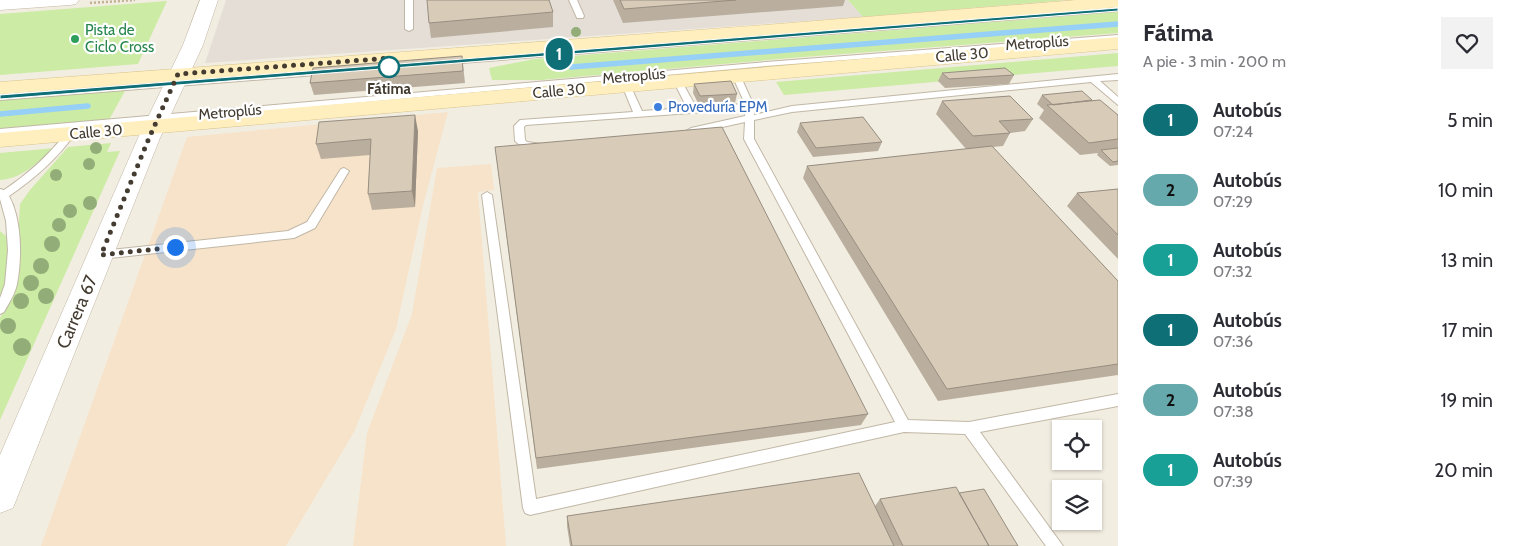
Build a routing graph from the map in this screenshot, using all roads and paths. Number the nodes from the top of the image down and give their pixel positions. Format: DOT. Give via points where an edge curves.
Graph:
graph roads {
  1 [pos="70,0"];
  2 [pos="209,0"];
  3 [pos="409,0"];
  4 [pos="572,0"];
  5 [pos="1118,2"];
  6 [pos="0,5"];
  7 [pos="1118,10"];
  8 [pos="580,16"];
  9 [pos="409,29"];
  10 [pos="1118,37"];
  11 [pos="1118,43"];
  12 [pos="736,75"];
  13 [pos="1118,77"];
  14 [pos="176,78"];
  15 [pos="1092,79"];
  16 [pos="677,80"];
  17 [pos="626,85"];
  18 [pos="0,88"];
  19 [pos="0,97"];
  20 [pos="1118,102"];
  21 [pos="750,106"];
  22 [pos="693,110"];
  23 [pos="638,113"];
  24 [pos="750,120"];
  25 [pos="156,123"];
  26 [pos="0,132"];
  27 [pos="69,134"];
  28 [pos="679,134"];
  29 [pos="0,140"];
  30 [pos="544,145"];
  31 [pos="344,172"];
  32 [pos="2,194"];
  33 [pos="487,196"];
  34 [pos="101,255"];
  35 [pos="0,309"];
  36 [pos="1118,400"];
  37 [pos="904,426"];
  38 [pos="969,428"];
  39 [pos="0,496"];
  40 [pos="1055,546"];
  1 -- 6 [label="street"];
  2 -- 14 [label="street, Carrera 67" via="193,45"];
  3 -- 9 [label="lane"];
  4 -- 8 [label="lane"];
  5 -- 14 [label="main road"];
  7 -- 14 [label="lane, Metroplús"];
  10 -- 25 [label="lane, Metroplús" via="757,65"];
  11 -- 12 [label="main road, Calle 30"];
  12 -- 16 [label="main road, Calle 30"];
  12 -- 21 [label="lane"];
  13 -- 15 [label="lane"];
  14 -- 18 [label="main road"];
  14 -- 19 [label="lane, Metroplús"];
  14 -- 25 [label="street, Carrera 67"];
  15 -- 20 [label="lane"];
  15 -- 24 [label="lane" via="792,109"];
  16 -- 17 [label="main road, Calle 30"];
  16 -- 22 [label="lane"];
  17 -- 23 [label="lane"];
  17 -- 25 [label="main road, Calle 30"];
  21 -- 22 [label="lane"];
  21 -- 24 [label="lane"];
  22 -- 23 [label="lane"];
  23 -- 30 [label="lane" via="529,120 519,126 520,141"];
  24 -- 28 [label="lane"];
  24 -- 37 [label="lane" via="748,139"];
  25 -- 26 [label="lane, Metroplús"];
  25 -- 27 [label="main road, Calle 30"];
  25 -- 34 [label="street, Carrera 67"];
  27 -- 29 [label="main road, Calle 30"];
  27 -- 32 [label="lane" via="43,165"];
  31 -- 34 [label="lane" via="310,225 290,235"];
  32 -- 35 [label="lane" via="9,206 13,235 11,286"];
  33 -- 37 [label="lane" via="530,508"];
  34 -- 39 [label="street, Carrera 67"];
  36 -- 38 [label="lane"];
  37 -- 38 [label="lane"];
  38 -- 40 [label="lane"];
}
